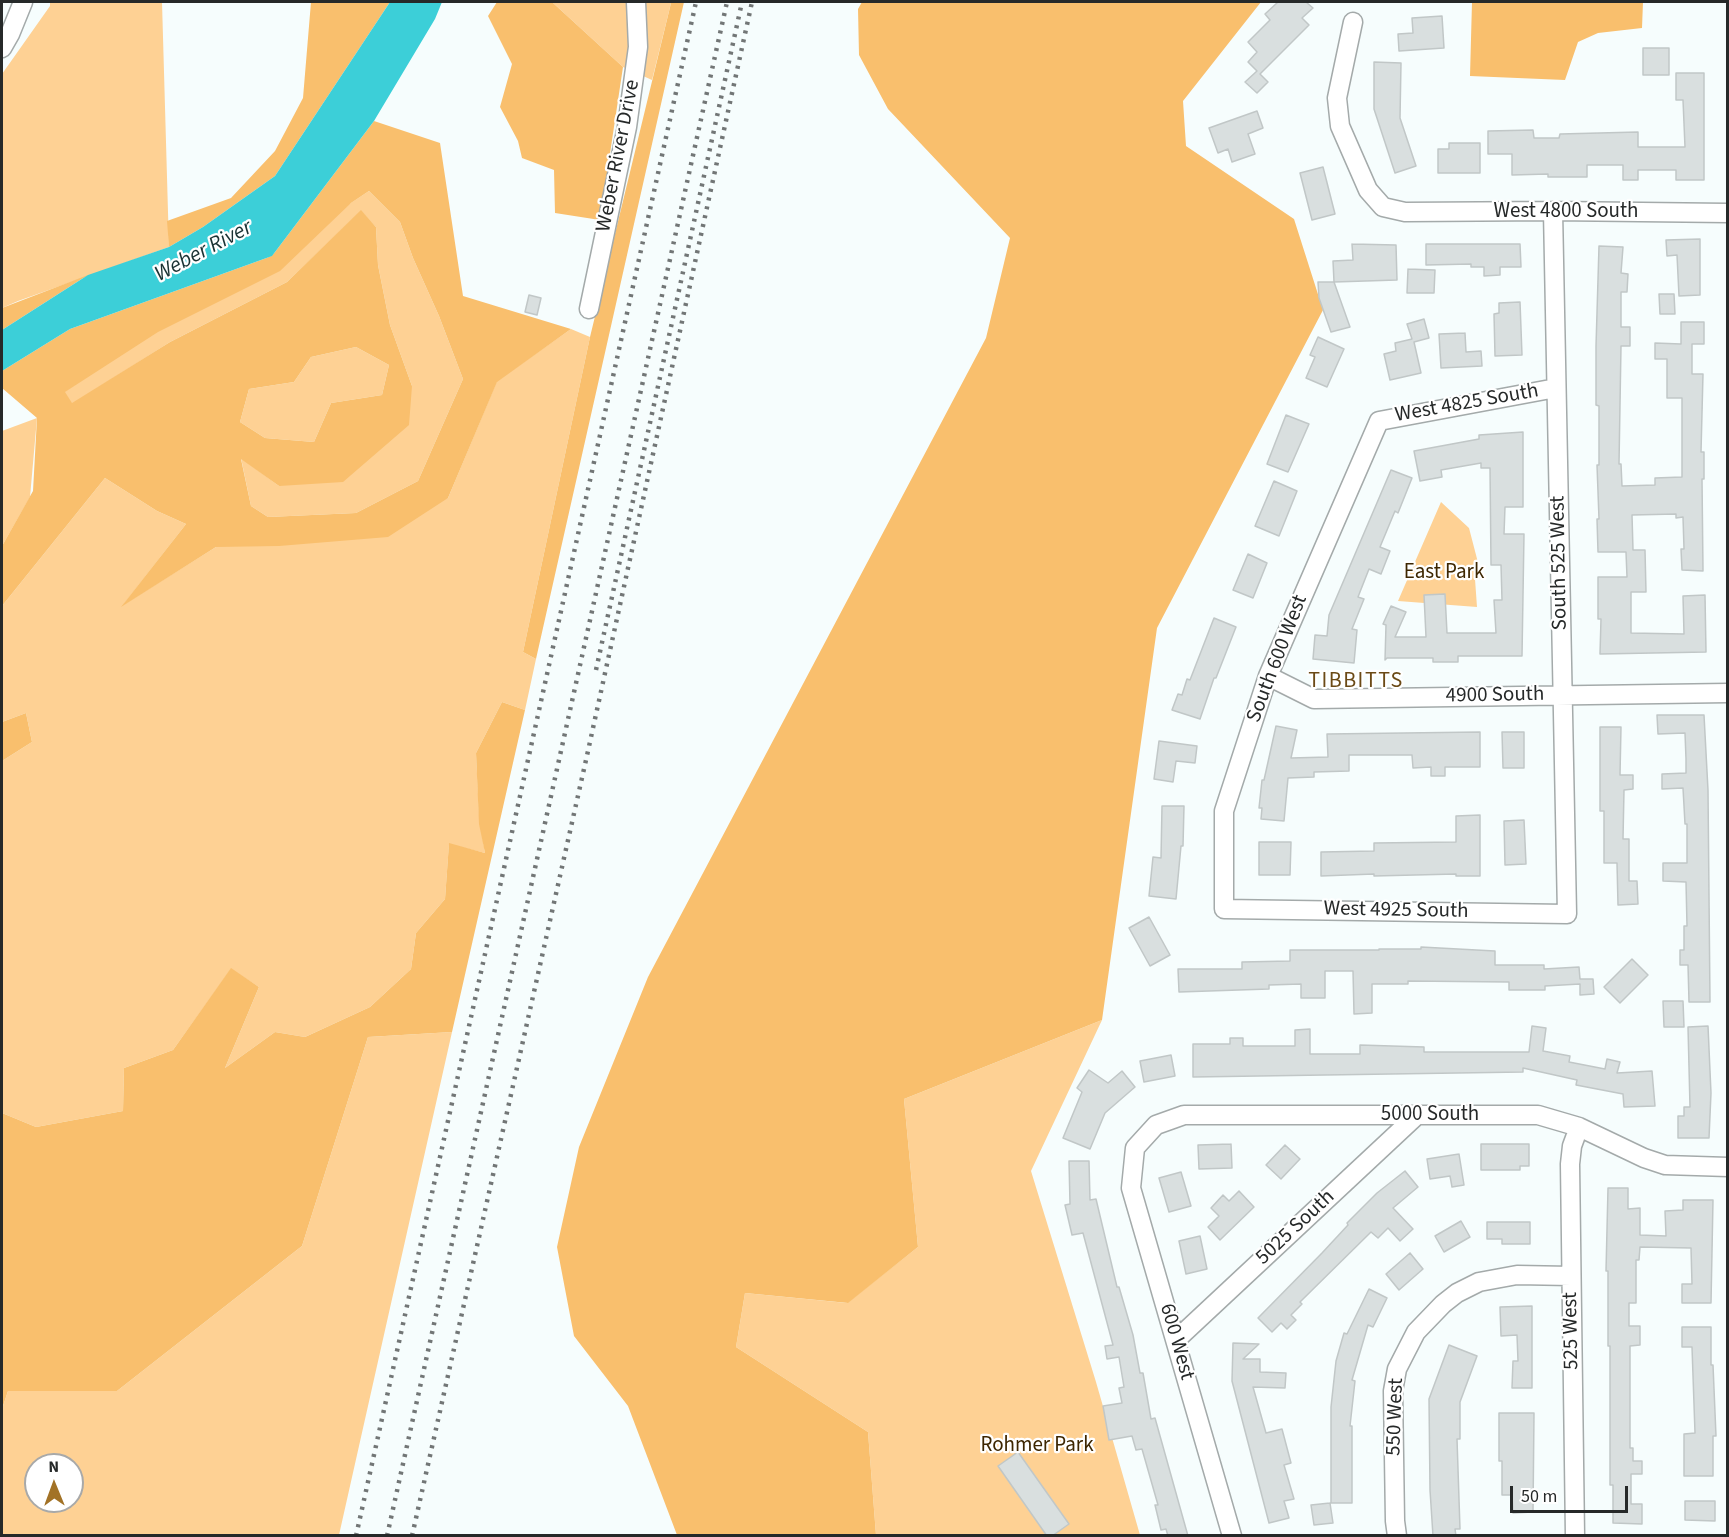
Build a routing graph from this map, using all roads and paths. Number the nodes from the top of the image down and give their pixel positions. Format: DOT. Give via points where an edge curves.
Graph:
graph roads {
  1 [pos="23,2"];
  2 [pos="636,2"];
  3 [pos="1353,22"];
  4 [pos="2,48"];
  5 [pos="1552,211"];
  6 [pos="1728,213"];
  7 [pos="588,309"];
  8 [pos="1556,388"];
  9 [pos="1379,421"];
  10 [pos="1268,676"];
  11 [pos="1728,693"];
  12 [pos="1562,696"];
  13 [pos="1224,909"];
  14 [pos="1567,914"];
  15 [pos="1416,1116"];
  16 [pos="1579,1128"];
  17 [pos="1135,1148"];
  18 [pos="1728,1167"];
  19 [pos="1571,1276"];
  20 [pos="1176,1340"];
  21 [pos="1232,1536"];
  22 [pos="1397,1536"];
  23 [pos="1575,1536"];
  1 -- 4 [label="street"];
  2 -- 7 [label="street, Weber River Drive" via="638,47 627,127"];
  3 -- 5 [label="street, West 4800 South" via="1337,98 1340,126 1368,190 1383,207 1405,212"];
  5 -- 6 [label="street, West 4800 South"];
  5 -- 8 [label="street, South 525 West"];
  8 -- 9 [label="street, West 4825 South"];
  8 -- 12 [label="street, South 525 West"];
  9 -- 10 [label="street, South 600 West"];
  10 -- 12 [label="street, 4900 South" via="1314,699"];
  10 -- 13 [label="street, South 600 West" via="1224,811"];
  11 -- 12 [label="street, 4900 South"];
  12 -- 14 [label="street, South 525 West"];
  13 -- 14 [label="street, West 4925 South"];
  15 -- 16 [label="street, 5000 South" via="1538,1115"];
  15 -- 17 [label="street, 5000 South" via="1184,1115 1156,1125"];
  15 -- 20 [label="street, 5025 South"];
  16 -- 18 [label="street, 5000 South" via="1665,1165"];
  16 -- 19 [label="street, 525 West" via="1570,1164"];
  17 -- 20 [label="street, 600 West" via="1131,1188"];
  19 -- 22 [label="street, 550 West" via="1517,1275 1479,1282 1443,1304 1416,1332 1397,1369 1393,1391"];
  19 -- 23 [label="street, 525 West"];
  20 -- 21 [label="street, 600 West"];
}
